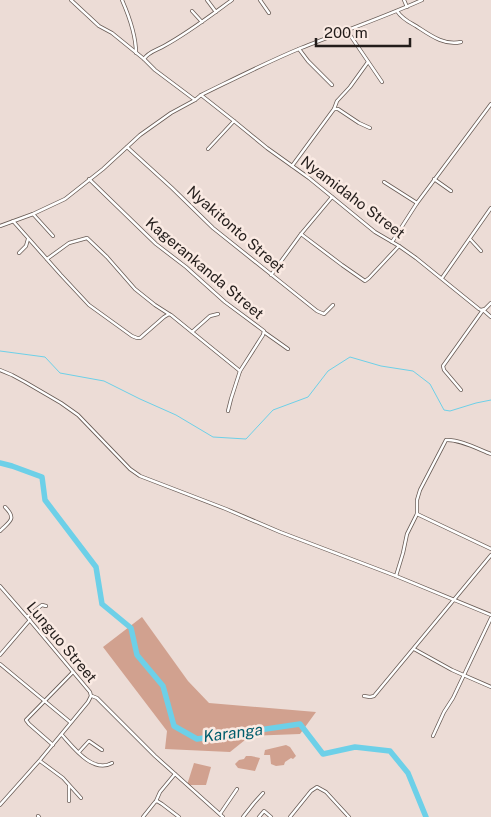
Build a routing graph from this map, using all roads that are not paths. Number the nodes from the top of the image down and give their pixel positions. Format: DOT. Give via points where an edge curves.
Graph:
graph roads {
  1 [pos="71,0"];
  2 [pos="122,0"];
  3 [pos="207,0"];
  4 [pos="232,0"];
  5 [pos="260,0"];
  6 [pos="404,0"];
  7 [pos="422,0"];
  8 [pos="407,7"];
  9 [pos="192,11"];
  10 [pos="397,11"];
  11 [pos="216,12"];
  12 [pos="269,13"];
  13 [pos="202,22"];
  14 [pos="348,31"];
  15 [pos="461,42"];
  16 [pos="299,49"];
  17 [pos="136,53"];
  18 [pos="144,58"];
  19 [pos="368,62"];
  20 [pos="382,82"];
  21 [pos="332,85"];
  22 [pos="201,95"];
  23 [pos="195,100"];
  24 [pos="491,104"];
  25 [pos="334,109"];
  26 [pos="234,121"];
  27 [pos="370,128"];
  28 [pos="127,147"];
  29 [pos="208,149"];
  30 [pos="292,166"];
  31 [pos="434,178"];
  32 [pos="90,179"];
  33 [pos="384,182"];
  34 [pos="451,191"];
  35 [pos="332,197"];
  36 [pos="416,203"];
  37 [pos="491,208"];
  38 [pos="33,214"];
  39 [pos="12,221"];
  40 [pos="0,226"];
  41 [pos="301,234"];
  42 [pos="53,236"];
  43 [pos="470,238"];
  44 [pos="28,239"];
  45 [pos="392,242"];
  46 [pos="399,246"];
  47 [pos="481,251"];
  48 [pos="19,253"];
  49 [pos="47,259"];
  50 [pos="271,275"];
  51 [pos="442,278"];
  52 [pos="491,303"];
  53 [pos="333,305"];
  54 [pos="482,310"];
  55 [pos="169,314"];
  56 [pos="218,314"];
  57 [pos="491,317"];
  58 [pos="192,332"];
  59 [pos="264,332"];
  60 [pos="288,350"];
  61 [pos="0,370"];
  62 [pos="240,371"];
  63 [pos="461,390"];
  64 [pos="228,411"];
  65 [pos="491,454"];
  66 [pos="5,506"];
  67 [pos="416,514"];
  68 [pos="0,531"];
  69 [pos="491,549"];
  70 [pos="491,555"];
  71 [pos="396,576"];
  72 [pos="0,586"];
  73 [pos="454,600"];
  74 [pos="46,606"];
  75 [pos="491,609"];
  76 [pos="27,616"];
  77 [pos="490,616"];
  78 [pos="30,620"];
  79 [pos="414,648"];
  80 [pos="0,655"];
  81 [pos="0,664"];
  82 [pos="73,672"];
  83 [pos="464,675"];
  84 [pos="491,687"];
  85 [pos="92,696"];
  86 [pos="364,696"];
  87 [pos="45,701"];
  88 [pos="70,723"];
  89 [pos="62,735"];
  90 [pos="433,736"];
  91 [pos="53,745"];
  92 [pos="102,750"];
  93 [pos="79,752"];
  94 [pos="40,760"];
  95 [pos="112,763"];
  96 [pos="175,774"];
  97 [pos="69,784"];
  98 [pos="237,789"];
  99 [pos="264,793"];
  100 [pos="81,798"];
  101 [pos="69,801"];
  102 [pos="155,802"];
  103 [pos="0,805"];
  104 [pos="221,816"];
  105 [pos="143,817"];
  106 [pos="179,817"];
  107 [pos="243,817"];
  108 [pos="259,817"];
  109 [pos="272,817"];
  110 [pos="290,817"];
  111 [pos="349,817"];
  1 -- 17 [label="street"];
  2 -- 17 [label="street"];
  3 -- 11 [label="street"];
  4 -- 11 [label="street"];
  5 -- 12 [label="street"];
  6 -- 8 [label="street"];
  7 -- 8 [label="street"];
  8 -- 10 [label="street"];
  9 -- 13 [label="street"];
  10 -- 14 [label="street"];
  10 -- 15 [label="street" via="433,38 448,43"];
  11 -- 13 [label="street"];
  13 -- 18 [label="street"];
  14 -- 16 [label="street"];
  14 -- 19 [label="street"];
  16 -- 21 [label="street"];
  16 -- 22 [label="street"];
  17 -- 18 [label="street"];
  18 -- 23 [label="street"];
  19 -- 20 [label="street"];
  19 -- 25 [label="street"];
  22 -- 23 [label="street"];
  22 -- 26 [label="street, Nyamidaho Street"];
  23 -- 28 [label="street" via="170,113"];
  24 -- 31 [label="street"];
  25 -- 27 [label="street"];
  25 -- 30 [label="street"];
  26 -- 29 [label="street"];
  26 -- 30 [label="street, Nyamidaho Street"];
  28 -- 32 [label="street"];
  28 -- 50 [label="street, Nyakitonto Street" via="213,228"];
  30 -- 35 [label="street, Nyamidaho Street"];
  31 -- 34 [label="street"];
  31 -- 36 [label="street"];
  32 -- 38 [label="street" via="60,202"];
  32 -- 59 [label="street, Kagerankanda Street" via="156,244"];
  33 -- 36 [label="street"];
  35 -- 41 [label="street"];
  35 -- 45 [label="street, Nyamidaho Street"];
  36 -- 45 [label="street"];
  37 -- 43 [label="street"];
  38 -- 39 [label="street"];
  38 -- 42 [label="street"];
  39 -- 40 [label="street"];
  39 -- 44 [label="street"];
  41 -- 46 [label="street" via="365,281"];
  41 -- 50 [label="street"];
  43 -- 47 [label="street"];
  43 -- 51 [label="street"];
  44 -- 48 [label="street"];
  44 -- 49 [label="street"];
  45 -- 46 [label="street, Nyamidaho Street"];
  46 -- 51 [label="street, Nyamidaho Street"];
  49 -- 55 [label="street" via="70,243 87,238 135,289"];
  49 -- 55 [label="street" via="89,305 135,338 143,336"];
  50 -- 53 [label="street, Nyakitonto Street" via="322,314 326,314"];
  51 -- 54 [label="street, Nyamidaho Street"];
  52 -- 54 [label="street"];
  54 -- 57 [label="street, Nyamidaho Street"];
  54 -- 63 [label="street" via="443,366"];
  55 -- 58 [label="street"];
  56 -- 58 [label="street" via="210,316"];
  58 -- 62 [label="street"];
  59 -- 60 [label="street"];
  59 -- 62 [label="street, Kagerankanda Street"];
  61 -- 71 [label="street" via="78,415 140,476"];
  62 -- 64 [label="street, Kagerankanda Street"];
  65 -- 67 [label="street" via="446,440 420,490"];
  66 -- 68 [label="street" via="12,517"];
  67 -- 69 [label="street"];
  67 -- 71 [label="street"];
  70 -- 73 [label="street"];
  71 -- 73 [label="street"];
  72 -- 76 [label="street, Lunguo Street"];
  73 -- 77 [label="street"];
  73 -- 79 [label="street"];
  74 -- 76 [label="street" via="42,605"];
  75 -- 77 [label="street"];
  76 -- 78 [label="street, Lunguo Street"];
  77 -- 83 [label="street"];
  78 -- 80 [label="street"];
  78 -- 82 [label="street, Lunguo Street"];
  79 -- 83 [label="street"];
  79 -- 86 [label="street" via="374,696"];
  81 -- 87 [label="street"];
  82 -- 85 [label="street, Lunguo Street"];
  82 -- 87 [label="street"];
  83 -- 84 [label="street"];
  83 -- 90 [label="street"];
  85 -- 88 [label="street, Lunguo Street"];
  85 -- 96 [label="street"];
  87 -- 88 [label="street"];
  87 -- 91 [label="street" via="26,720"];
  88 -- 89 [label="street, Lunguo Street"];
  89 -- 91 [label="street, Lunguo Street"];
  89 -- 93 [label="street"];
  91 -- 94 [label="street, Lunguo Street"];
  92 -- 93 [label="street" via="89,741"];
  93 -- 95 [label="street" via="92,763 107,766"];
  94 -- 97 [label="street"];
  94 -- 103 [label="street, Lunguo Street"];
  96 -- 102 [label="street"];
  96 -- 104 [label="street"];
  97 -- 100 [label="street"];
  97 -- 101 [label="street"];
  98 -- 104 [label="street"];
  99 -- 107 [label="street"];
  102 -- 105 [label="street"];
  102 -- 106 [label="street"];
  108 -- 109 [label="street" via="265,811"];
  110 -- 111 [label="street" via="317,787 326,792"];
}
